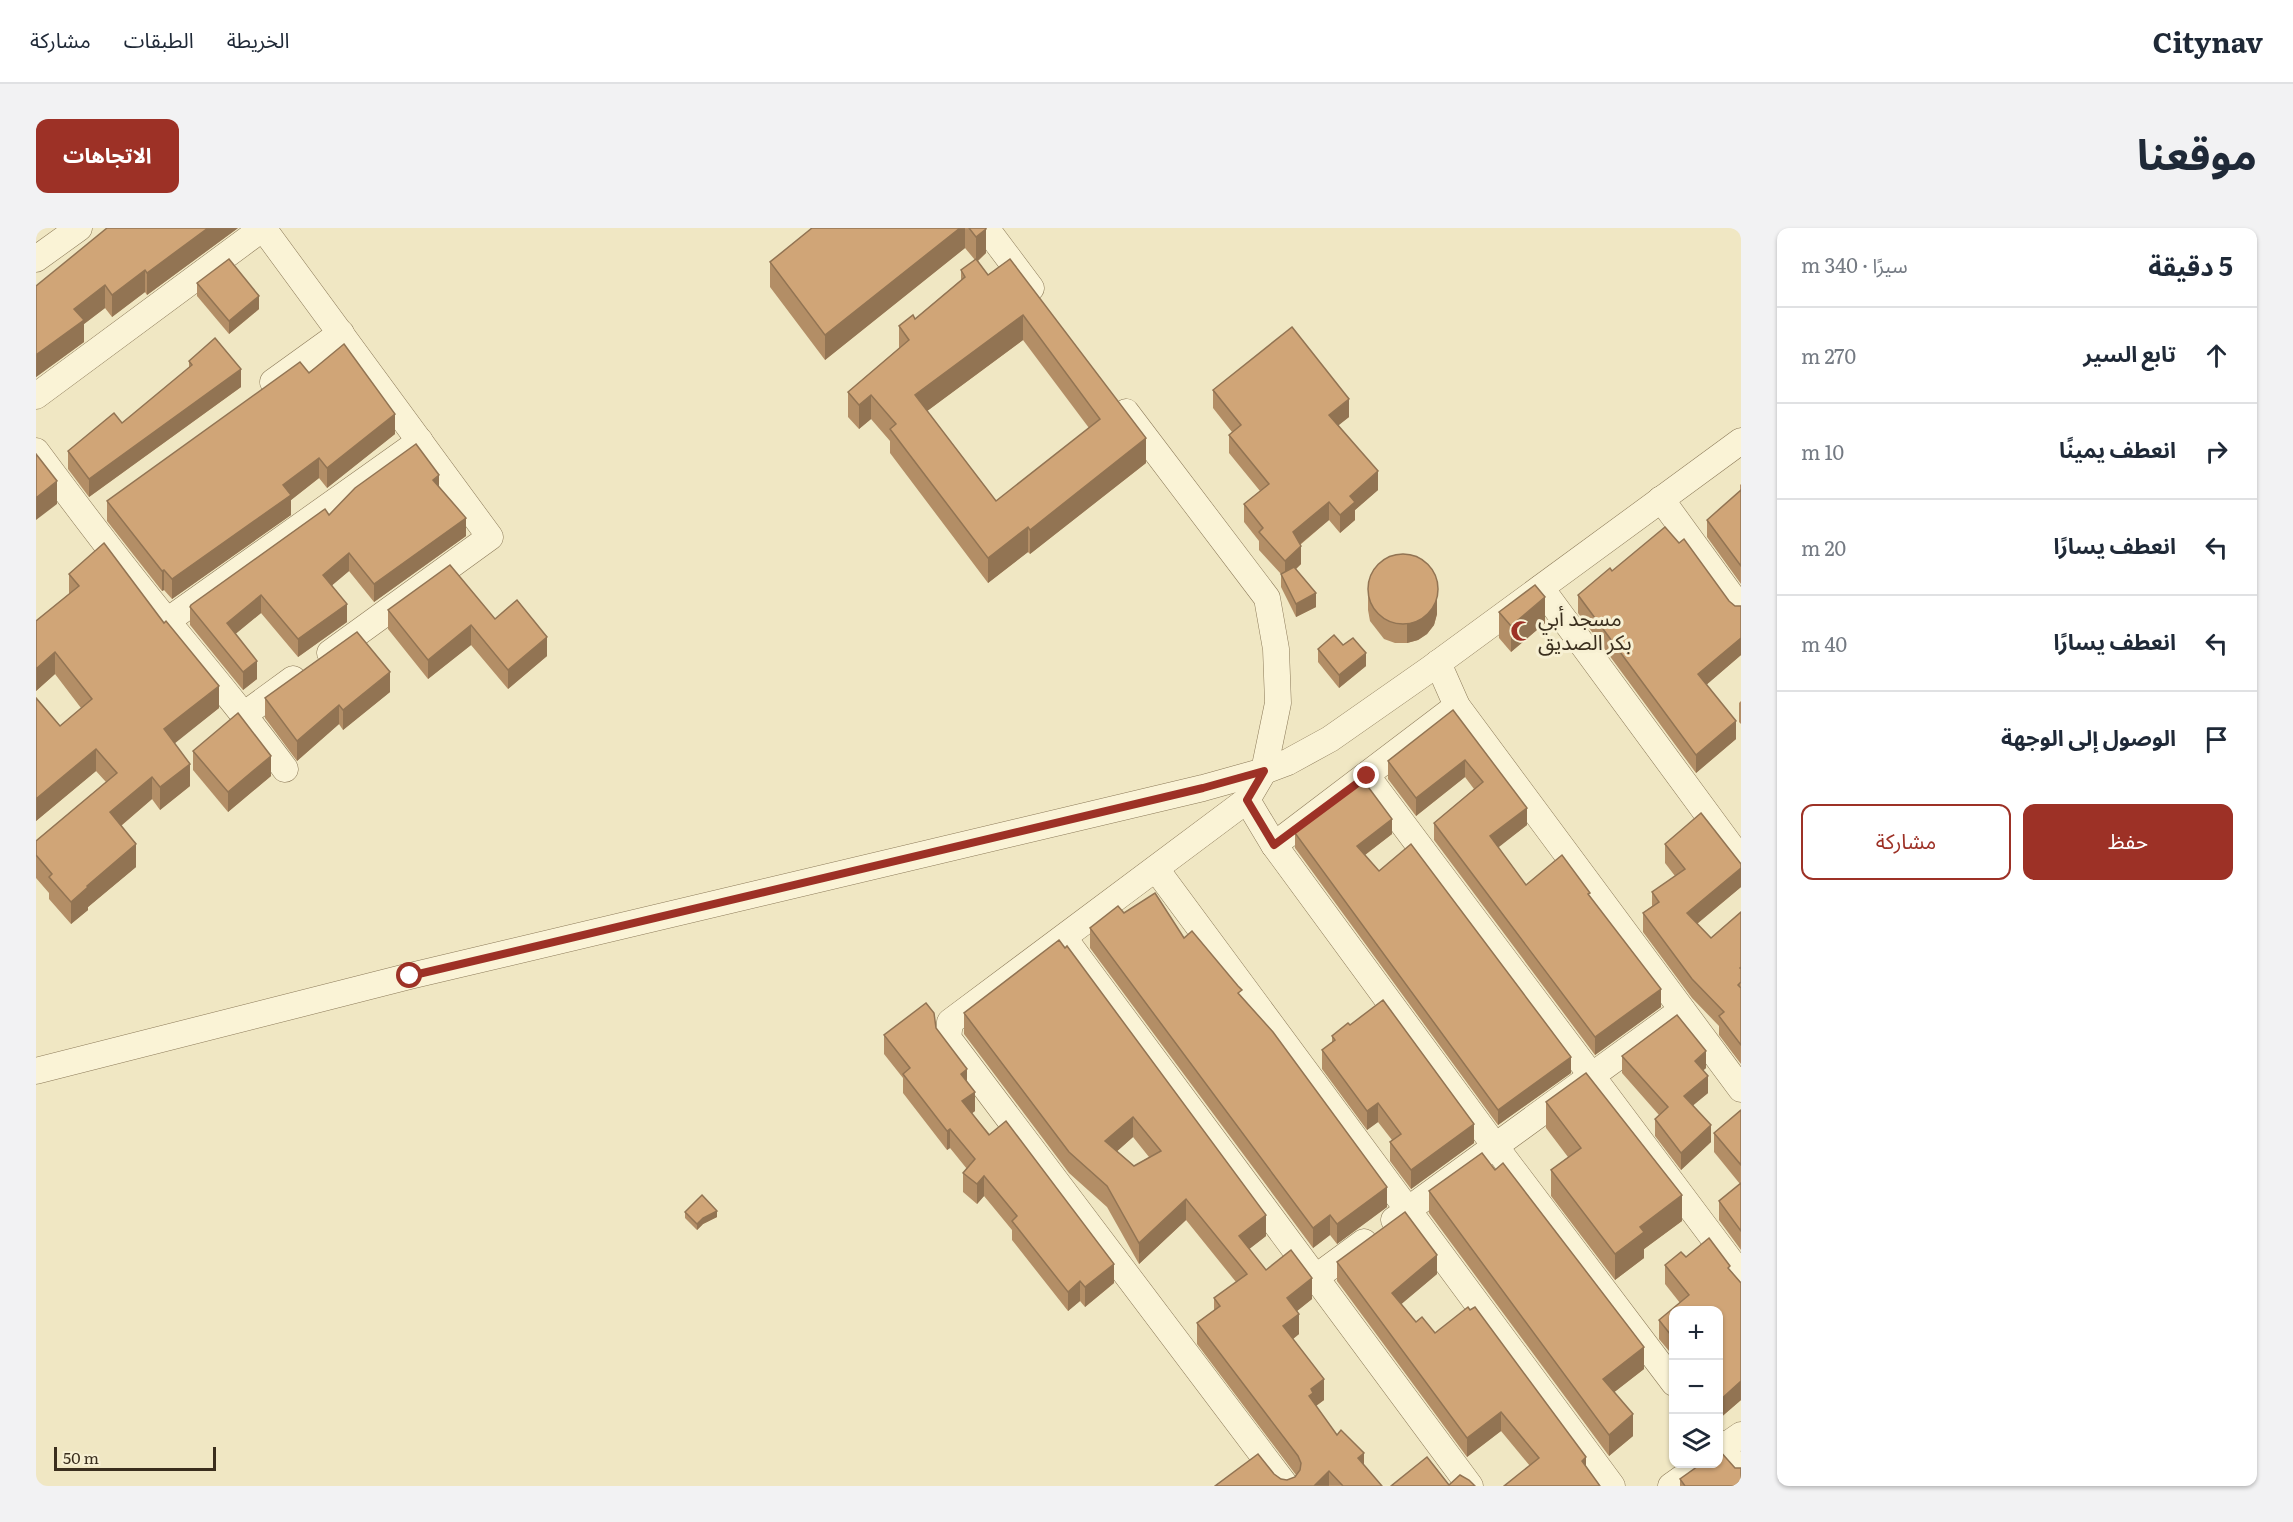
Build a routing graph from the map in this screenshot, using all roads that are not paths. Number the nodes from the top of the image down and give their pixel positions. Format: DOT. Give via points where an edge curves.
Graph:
graph roads {
  1 [pos="78,228"];
  2 [pos="263,228"];
  3 [pos="986,228"];
  4 [pos="36,259"];
  5 [pos="1043,304"];
  6 [pos="341,333"];
  7 [pos="1108,389"];
  8 [pos="256,395"];
  9 [pos="36,396"];
  10 [pos="420,441"];
  11 [pos="1741,441"];
  12 [pos="36,451"];
  13 [pos="1661,499"];
  14 [pos="1541,588"];
  15 [pos="1741,609"];
  16 [pos="167,621"];
  17 [pos="1438,663"];
  18 [pos="1457,706"];
  19 [pos="245,714"];
  20 [pos="285,769"];
  21 [pos="1264,771"];
  22 [pos="1367,776"];
  23 [pos="1247,800"];
  24 [pos="1274,845"];
  25 [pos="1741,860"];
  26 [pos="1156,869"];
  27 [pos="1064,938"];
  28 [pos="1682,1010"];
  29 [pos="36,1071"];
  30 [pos="1592,1076"];
  31 [pos="1741,1089"];
  32 [pos="1495,1146"];
  33 [pos="1408,1210"];
  34 [pos="1741,1275"];
  35 [pos="1315,1278"];
  36 [pos="1669,1376"];
  37 [pos="1725,1444"];
  38 [pos="1696,1468"];
  39 [pos="1741,1473"];
  40 [pos="1286,1486"];
  41 [pos="1470,1486"];
  42 [pos="1612,1486"];
  43 [pos="1671,1486"];
  1 -- 4 [label="street"];
  2 -- 6 [label="street"];
  2 -- 9 [label="street"];
  3 -- 5 [label="street"];
  6 -- 8 [label="street"];
  6 -- 10 [label="street"];
  7 -- 21 [label="street" via="1267,598 1276,649 1278,703"];
  10 -- 16 [label="street"];
  10 -- 19 [label="street" via="490,537"];
  11 -- 13 [label="street"];
  12 -- 16 [label="street" via="95,511"];
  13 -- 14 [label="street"];
  13 -- 15 [label="street"];
  14 -- 17 [label="street"];
  14 -- 25 [label="street"];
  16 -- 19 [label="street"];
  17 -- 18 [label="street"];
  17 -- 21 [label="street" via="1330,739"];
  18 -- 22 [label="street"];
  18 -- 28 [label="street"];
  19 -- 20 [label="street"];
  21 -- 23 [label="street"];
  21 -- 29 [label="street" via="410,976"];
  22 -- 24 [label="street"];
  22 -- 30 [label="street"];
  23 -- 24 [label="street"];
  23 -- 26 [label="street"];
  24 -- 32 [label="street"];
  26 -- 27 [label="street"];
  26 -- 33 [label="street"];
  27 -- 35 [label="street"];
  27 -- 40 [label="street" via="950,1022 948,1038"];
  28 -- 30 [label="street"];
  28 -- 31 [label="street"];
  30 -- 32 [label="street"];
  30 -- 34 [label="street"];
  32 -- 33 [label="street"];
  32 -- 36 [label="street"];
  33 -- 35 [label="street"];
  33 -- 42 [label="street"];
  35 -- 41 [label="street"];
  37 -- 39 [label="street"];
  38 -- 43 [label="street"];
}
